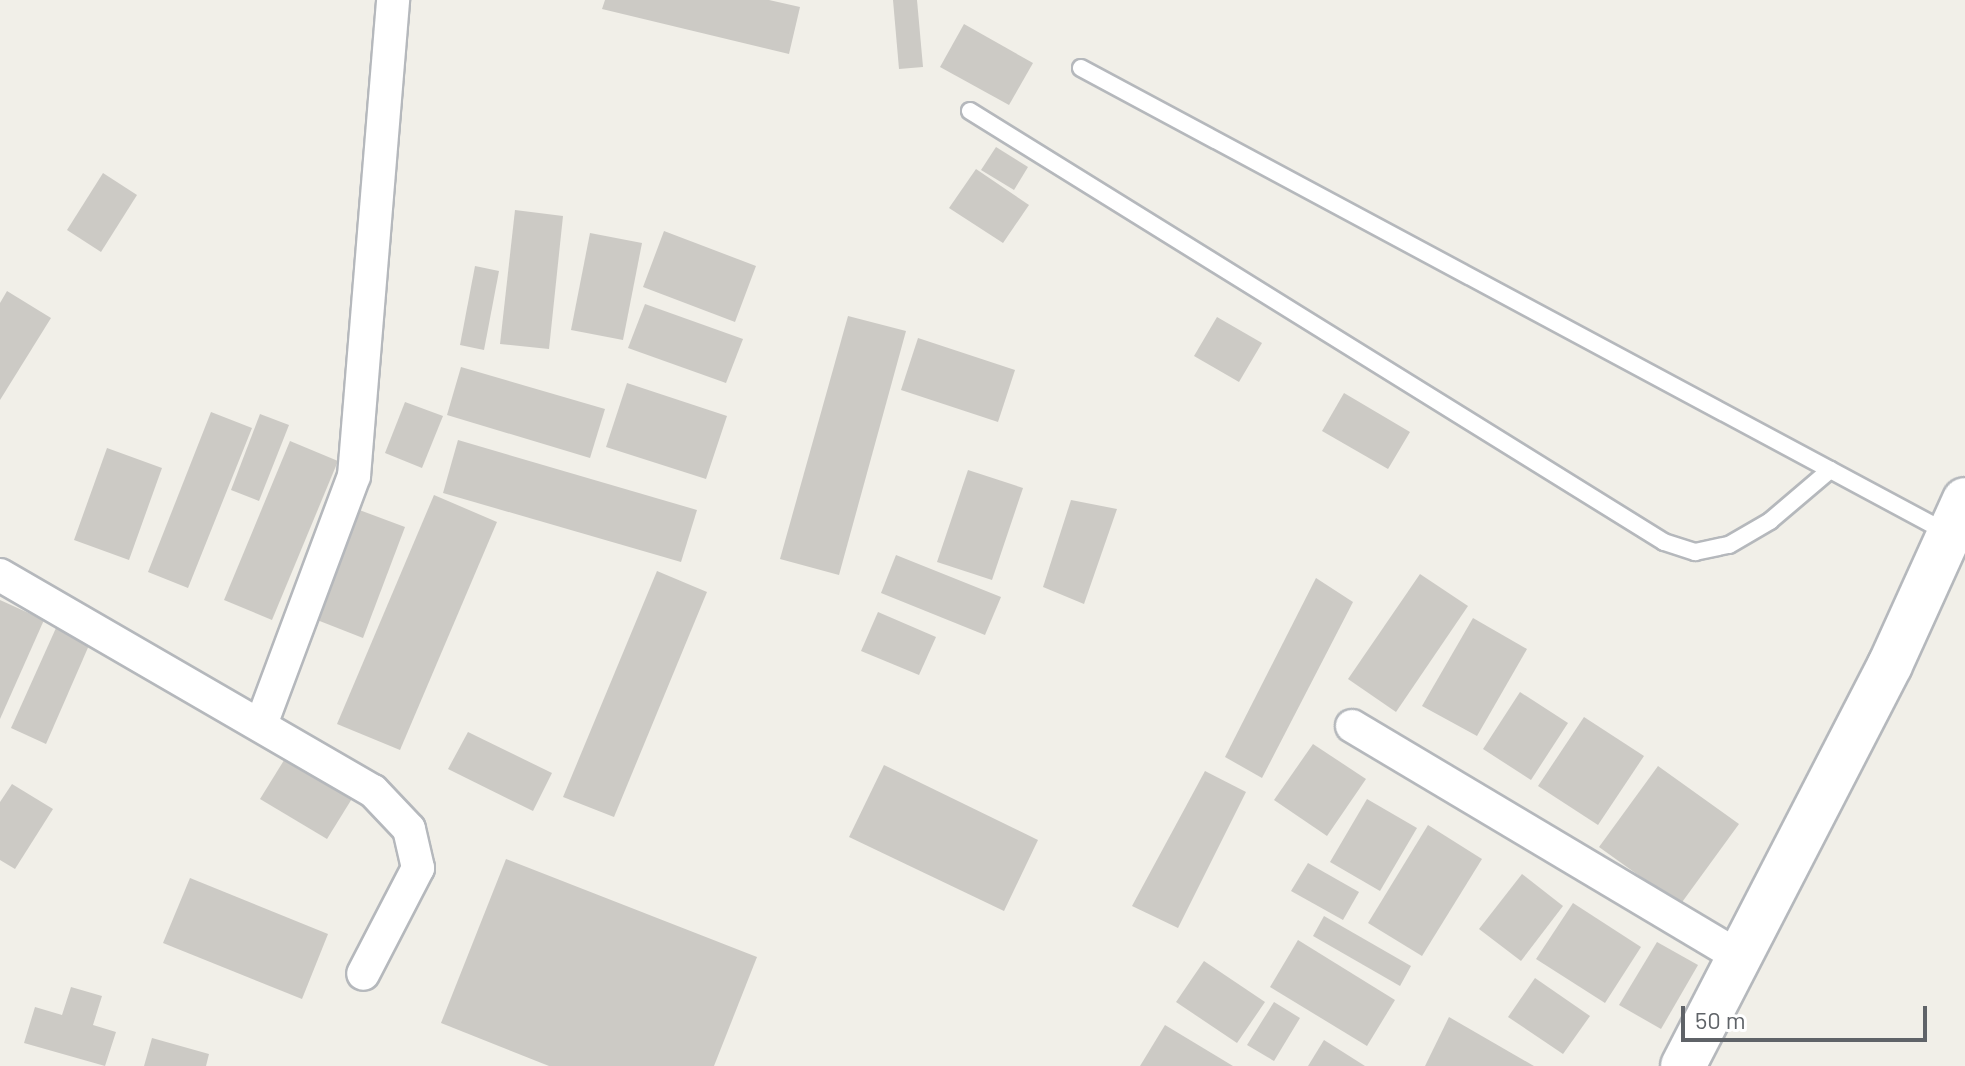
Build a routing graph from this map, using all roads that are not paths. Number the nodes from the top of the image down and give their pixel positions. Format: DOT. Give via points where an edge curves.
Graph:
graph roads {
  1 [pos="393,0"];
  2 [pos="410,0"];
  3 [pos="1081,68"];
  4 [pos="386,103"];
  5 [pos="970,111"];
  6 [pos="1830,470"];
  7 [pos="1957,517"];
  8 [pos="0,575"];
  9 [pos="262,722"];
  10 [pos="1352,726"];
  11 [pos="1738,956"];
  12 [pos="363,974"];
  13 [pos="1683,1066"];
  1 -- 4 [label="street"];
  2 -- 4 [label="street"];
  3 -- 6 [label="lane"];
  4 -- 9 [label="street" via="354,476"];
  5 -- 6 [label="lane" via="1664,542 1695,552 1729,545 1770,521"];
  6 -- 7 [label="lane"];
  7 -- 11 [label="street" via="1890,665"];
  8 -- 9 [label="street"];
  9 -- 12 [label="street" via="373,791 409,829 418,868"];
  10 -- 11 [label="street"];
  11 -- 13 [label="street"];
}
